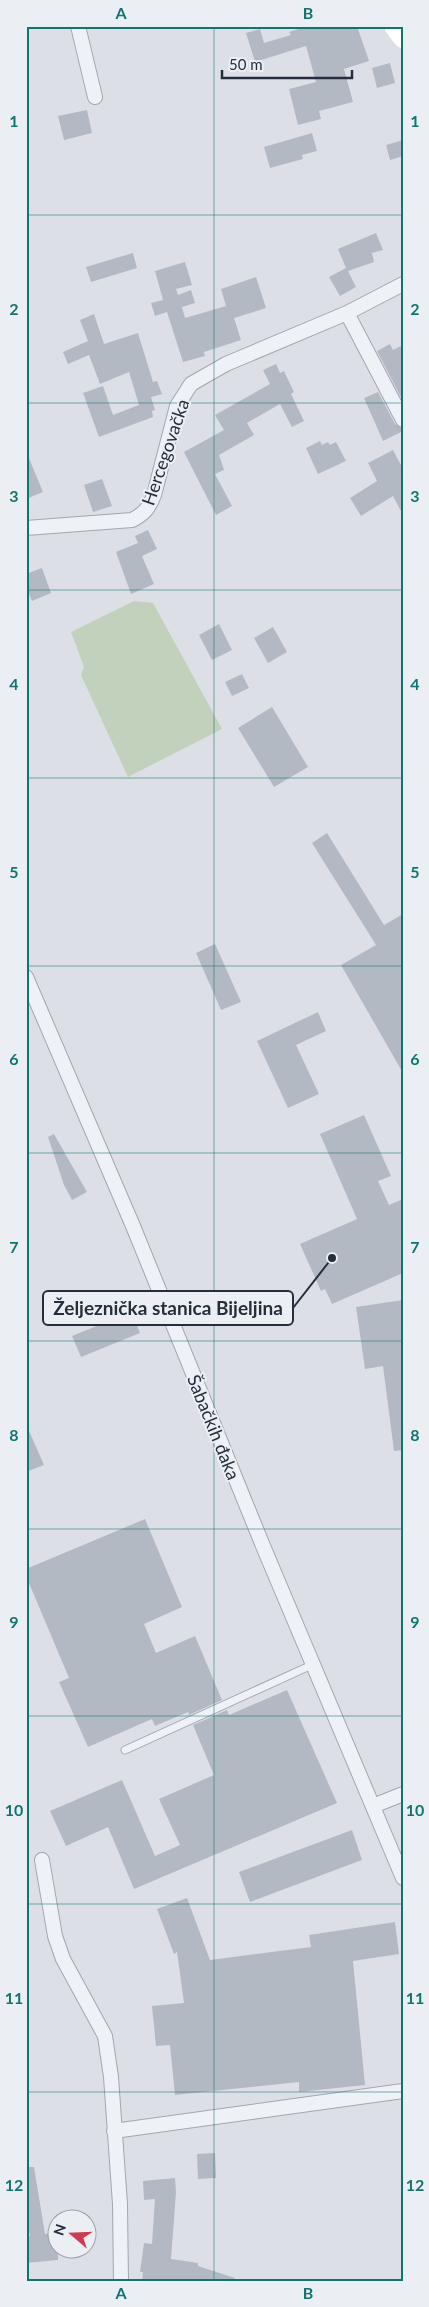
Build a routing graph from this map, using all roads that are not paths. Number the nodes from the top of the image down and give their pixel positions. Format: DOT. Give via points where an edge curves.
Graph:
graph roads {
  1 [pos="78,26"];
  2 [pos="394,26"];
  3 [pos="403,38"];
  4 [pos="95,97"];
  5 [pos="403,284"];
  6 [pos="347,313"];
  7 [pos="403,420"];
  8 [pos="26,528"];
  9 [pos="26,977"];
  10 [pos="314,1664"];
  11 [pos="125,1750"];
  12 [pos="403,1794"];
  13 [pos="373,1806"];
  14 [pos="42,1860"];
  15 [pos="403,1878"];
  16 [pos="403,2090"];
  17 [pos="114,2131"];
  18 [pos="121,2281"];
  1 -- 4 [label="street"];
  2 -- 3 [label="main road"];
  5 -- 6 [label="street, Hercegovačka"];
  6 -- 7 [label="street"];
  6 -- 8 [label="street, Hercegovačka" via="226,364 191,384 177,406 149,508 140,516 132,520"];
  9 -- 10 [label="street, Šabačkih đaka"];
  10 -- 11 [label="lane"];
  10 -- 13 [label="street, Šabačkih đaka"];
  12 -- 13 [label="street"];
  13 -- 15 [label="street, Šabačkih đaka"];
  14 -- 17 [label="street" via="55,1936 63,1959 105,2036 112,2077"];
  16 -- 17 [label="street"];
  17 -- 18 [label="street" via="120,2204"];
}
